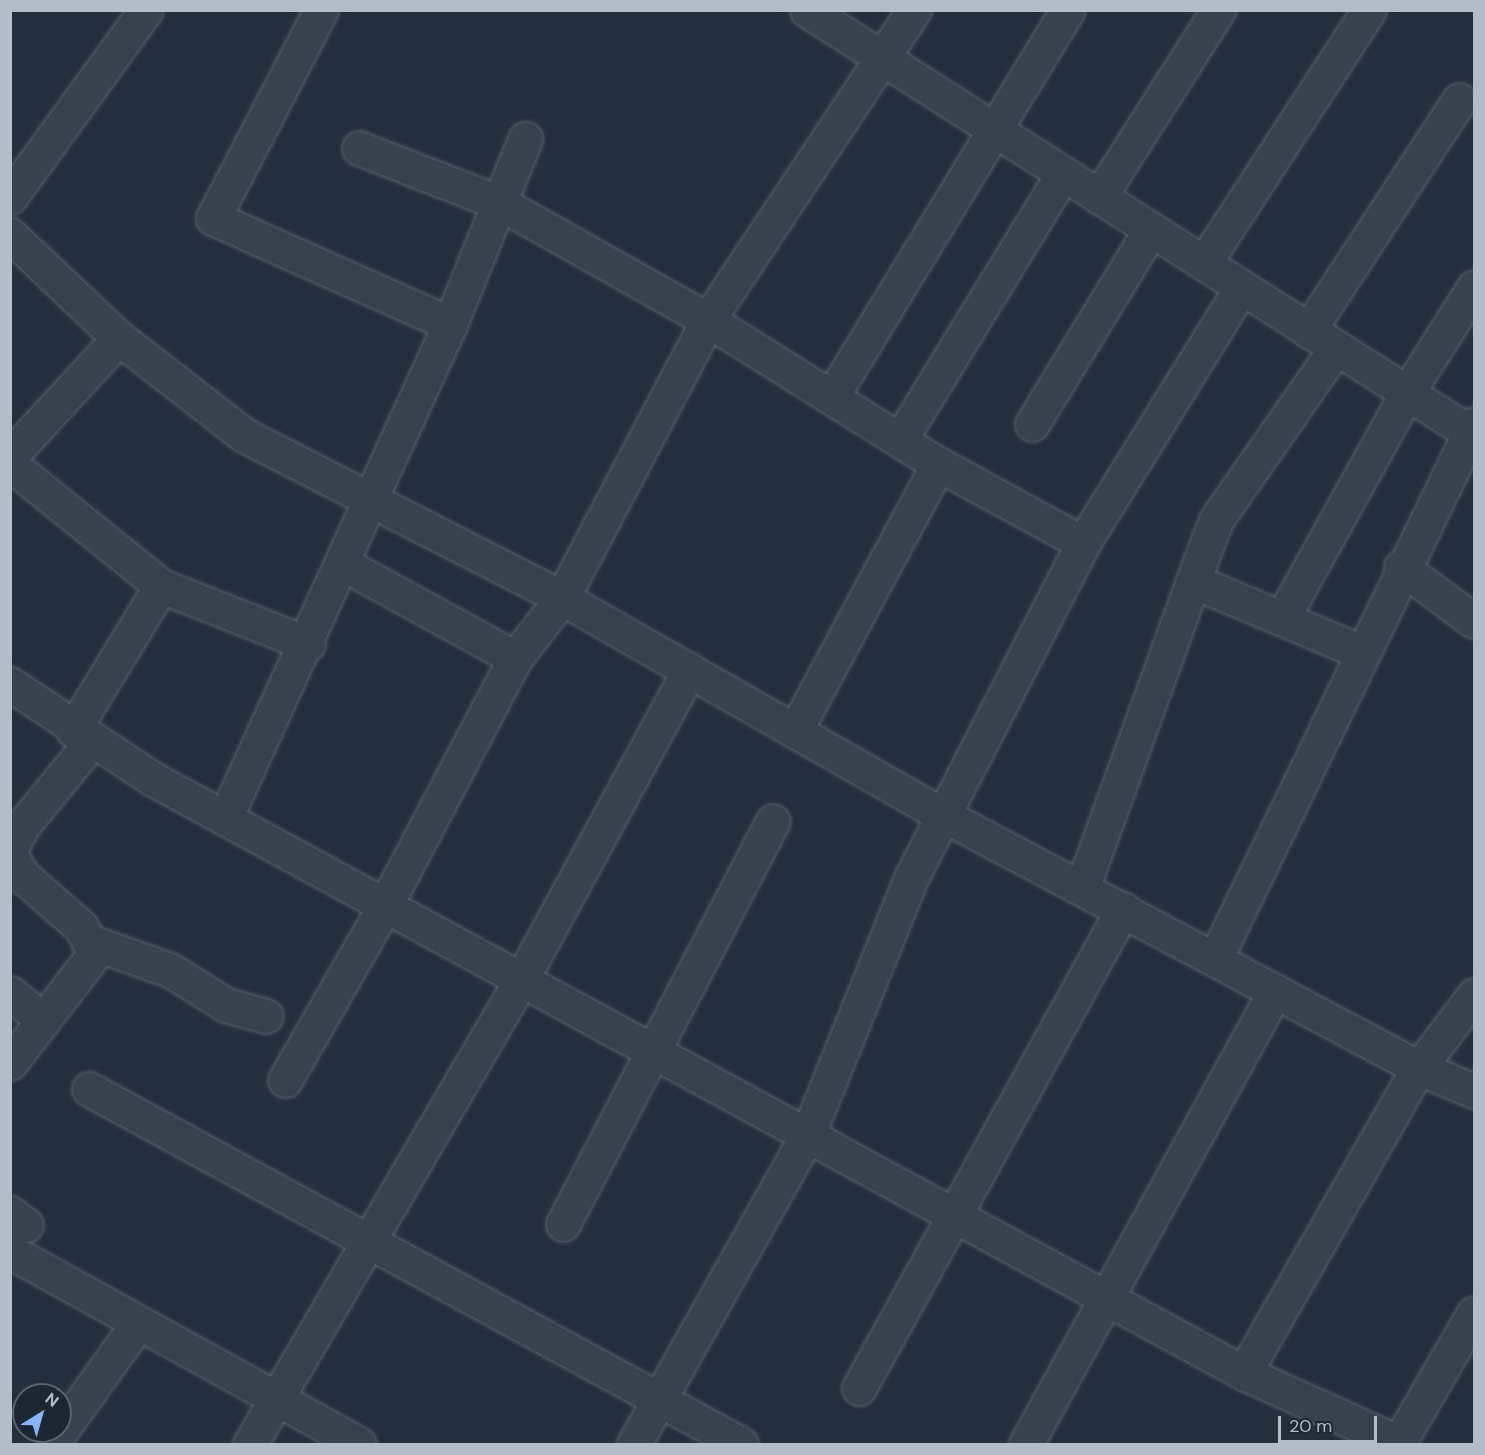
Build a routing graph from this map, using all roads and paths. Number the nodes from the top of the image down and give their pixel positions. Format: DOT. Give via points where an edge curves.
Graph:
graph roads {
  1 [pos="146,10"];
  2 [pos="321,10"];
  3 [pos="807,10"];
  4 [pos="914,10"];
  5 [pos="1068,10"];
  6 [pos="1218,10"];
  7 [pos="1369,10"];
  8 [pos="882,58"];
  9 [pos="1460,100"];
  10 [pos="992,128"];
  11 [pos="525,139"];
  12 [pos="359,148"];
  13 [pos="1063,174"];
  14 [pos="10,197"];
  15 [pos="1100,197"];
  16 [pos="500,203"];
  17 [pos="1151,229"];
  18 [pos="10,235"];
  19 [pos="1204,263"];
  20 [pos="1474,287"];
  21 [pos="1242,288"];
  22 [pos="708,320"];
  23 [pos="450,324"];
  24 [pos="1308,331"];
  25 [pos="119,338"];
  26 [pos="1336,348"];
  27 [pos="1407,393"];
  28 [pos="832,396"];
  29 [pos="1032,424"];
  30 [pos="1472,428"];
  31 [pos="901,438"];
  32 [pos="10,456"];
  33 [pos="10,464"];
  34 [pos="938,464"];
  35 [pos="370,500"];
  36 [pos="1083,543"];
  37 [pos="343,564"];
  38 [pos="1401,567"];
  39 [pos="1193,581"];
  40 [pos="161,586"];
  41 [pos="562,598"];
  42 [pos="1284,615"];
  43 [pos="1474,621"];
  44 [pos="308,644"];
  45 [pos="1361,652"];
  46 [pos="515,658"];
  47 [pos="689,670"];
  48 [pos="10,684"];
  49 [pos="795,731"];
  50 [pos="82,736"];
  51 [pos="943,815"];
  52 [pos="225,818"];
  53 [pos="773,821"];
  54 [pos="10,850"];
  55 [pos="10,856"];
  56 [pos="1082,888"];
  57 [pos="387,902"];
  58 [pos="1122,909"];
  59 [pos="94,943"];
  60 [pos="1216,957"];
  61 [pos="521,980"];
  62 [pos="1275,991"];
  63 [pos="10,993"];
  64 [pos="1474,995"];
  65 [pos="266,1016"];
  66 [pos="43,1020"];
  67 [pos="650,1048"];
  68 [pos="10,1063"];
  69 [pos="1419,1068"];
  70 [pos="285,1080"];
  71 [pos="89,1089"];
  72 [pos="1474,1091"];
  73 [pos="808,1134"];
  74 [pos="955,1215"];
  75 [pos="563,1224"];
  76 [pos="16,1230"];
  77 [pos="368,1241"];
  78 [pos="1106,1297"];
  79 [pos="1474,1313"];
  80 [pos="138,1323"];
  81 [pos="1244,1373"];
  82 [pos="859,1388"];
  83 [pos="658,1398"];
  84 [pos="275,1400"];
  85 [pos="72,1415"];
  86 [pos="250,1444"];
  87 [pos="358,1444"];
  88 [pos="634,1444"];
  89 [pos="741,1444"];
  90 [pos="1026,1444"];
  91 [pos="1399,1444"];
  1 -- 14 [label="street"];
  2 -- 23 [label="street" via="213,218"];
  3 -- 8 [label="street"];
  4 -- 8 [label="street"];
  5 -- 10 [label="street"];
  6 -- 15 [label="street"];
  7 -- 19 [label="street"];
  8 -- 10 [label="street"];
  8 -- 22 [label="street"];
  9 -- 24 [label="street"];
  10 -- 13 [label="street"];
  10 -- 28 [label="street"];
  11 -- 16 [label="street"];
  12 -- 16 [label="street"];
  13 -- 15 [label="street"];
  13 -- 31 [label="street"];
  15 -- 17 [label="street"];
  16 -- 22 [label="street"];
  16 -- 23 [label="street"];
  17 -- 19 [label="street"];
  17 -- 29 [label="street"];
  18 -- 25 [label="street"];
  19 -- 21 [label="street"];
  20 -- 27 [label="street"];
  21 -- 24 [label="street"];
  21 -- 36 [label="street"];
  22 -- 28 [label="street"];
  22 -- 41 [label="street"];
  23 -- 35 [label="street"];
  24 -- 26 [label="street"];
  25 -- 32 [label="street"];
  25 -- 35 [label="street" via="215,416"];
  26 -- 27 [label="street"];
  26 -- 39 [label="street" via="1216,520"];
  27 -- 30 [label="street"];
  27 -- 42 [label="street"];
  28 -- 31 [label="street"];
  30 -- 38 [label="street"];
  31 -- 34 [label="street"];
  33 -- 40 [label="street"];
  34 -- 36 [label="street"];
  34 -- 49 [label="street"];
  35 -- 37 [label="street"];
  35 -- 41 [label="street"];
  36 -- 51 [label="street"];
  37 -- 44 [label="street"];
  37 -- 46 [label="street"];
  38 -- 43 [label="street"];
  38 -- 45 [label="street"];
  39 -- 42 [label="street"];
  39 -- 56 [label="street"];
  40 -- 44 [label="street"];
  40 -- 50 [label="street"];
  41 -- 46 [label="street"];
  41 -- 47 [label="street"];
  42 -- 45 [label="street"];
  44 -- 52 [label="street"];
  45 -- 60 [label="street"];
  46 -- 57 [label="street"];
  47 -- 49 [label="street"];
  47 -- 61 [label="street"];
  48 -- 50 [label="street"];
  49 -- 51 [label="street"];
  50 -- 52 [label="street"];
  50 -- 54 [label="street"];
  51 -- 56 [label="street"];
  51 -- 73 [label="street" via="911,878"];
  52 -- 57 [label="street"];
  53 -- 67 [label="street"];
  55 -- 59 [label="street" via="25,878"];
  56 -- 58 [label="street"];
  57 -- 61 [label="street"];
  57 -- 70 [label="street"];
  58 -- 60 [label="street"];
  58 -- 74 [label="street"];
  59 -- 65 [label="street" via="170,970 226,1005"];
  59 -- 66 [label="street" via="94,961"];
  60 -- 62 [label="street"];
  61 -- 67 [label="street"];
  61 -- 77 [label="street"];
  62 -- 69 [label="street"];
  62 -- 78 [label="street"];
  63 -- 66 [label="street"];
  64 -- 69 [label="street"];
  66 -- 68 [label="street"];
  67 -- 73 [label="street"];
  67 -- 75 [label="street"];
  69 -- 72 [label="street"];
  69 -- 81 [label="street"];
  71 -- 77 [label="street"];
  73 -- 74 [label="street"];
  73 -- 83 [label="street"];
  74 -- 78 [label="street"];
  74 -- 82 [label="street"];
  76 -- 80 [label="street"];
  77 -- 83 [label="street"];
  77 -- 84 [label="street"];
  78 -- 81 [label="street"];
  78 -- 90 [label="street"];
  79 -- 91 [label="street"];
  80 -- 84 [label="street"];
  80 -- 85 [label="street"];
  81 -- 91 [label="street"];
  83 -- 88 [label="street"];
  83 -- 89 [label="street"];
  84 -- 86 [label="street"];
  84 -- 87 [label="street"];
}
